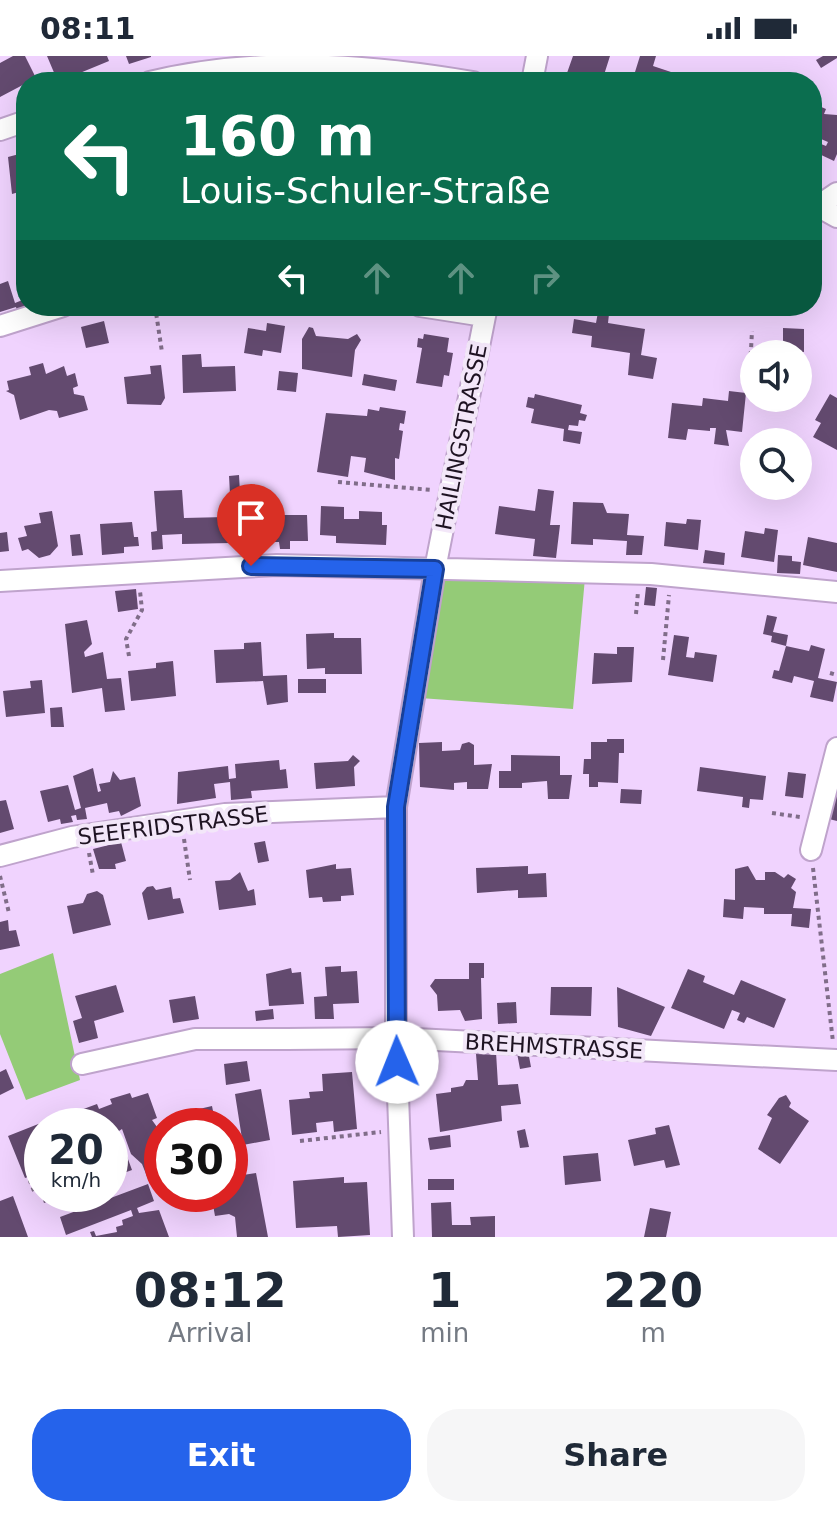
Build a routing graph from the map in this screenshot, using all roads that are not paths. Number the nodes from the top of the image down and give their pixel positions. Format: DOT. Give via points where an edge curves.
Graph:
graph roads {
  1 [pos="189,72"];
  2 [pos="413,72"];
  3 [pos="32,316"];
  4 [pos="485,316"];
  5 [pos="0,326"];
  6 [pos="435,569"];
  7 [pos="0,581"];
  8 [pos="837,592"];
  9 [pos="837,748"];
  10 [pos="396,807"];
  11 [pos="811,850"];
  12 [pos="0,856"];
  13 [pos="396,1038"];
  14 [pos="836,1060"];
  15 [pos="82,1064"];
  16 [pos="403,1237"];
  1 -- 2 [label="street" via="294,62"];
  3 -- 5 [label="street"];
  4 -- 6 [label="street, HAILINGSTRASSE"];
  6 -- 7 [label="street" via="277,565"];
  6 -- 8 [label="street" via="671,576"];
  6 -- 10 [label="street, HAILINGSTRASSE"];
  9 -- 11 [label="street"];
  10 -- 12 [label="street, SEEFRIDSTRASSE" via="225,814 72,837"];
  10 -- 13 [label="street, HAILINGSTRASSE"];
  13 -- 14 [label="street, BREHMSTRASSE"];
  13 -- 15 [label="street, BREHMSTRASSE" via="195,1039"];
  13 -- 16 [label="street, HAILINGSTRASSE"];
}
